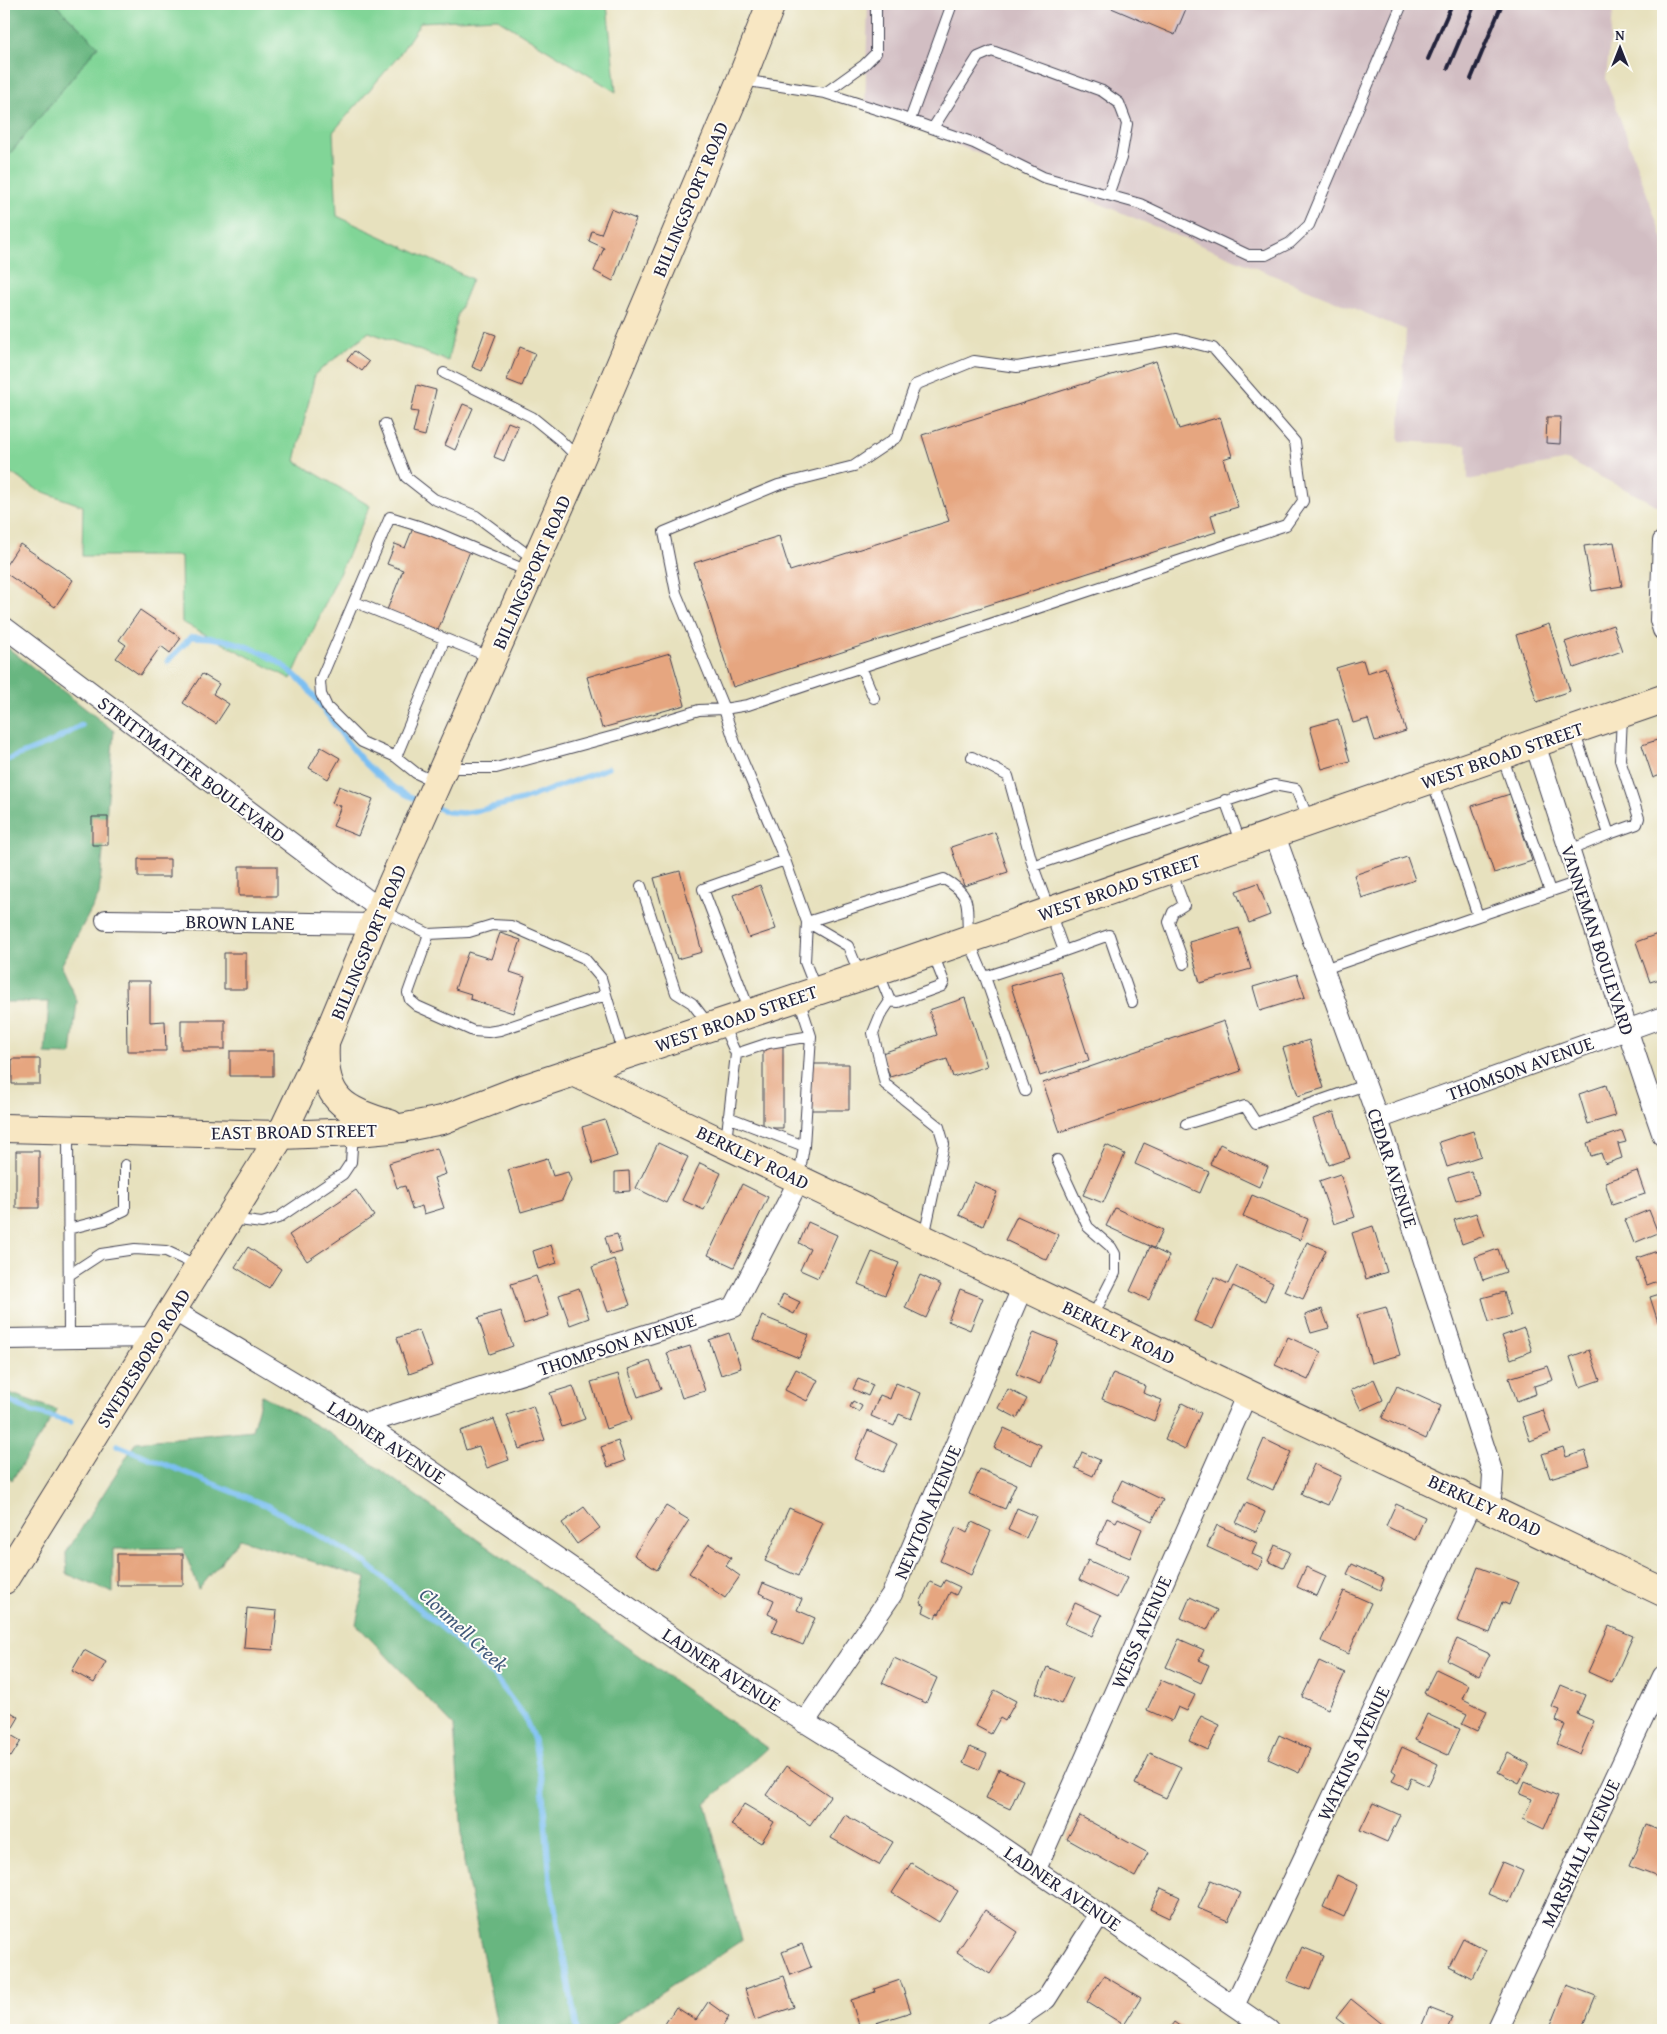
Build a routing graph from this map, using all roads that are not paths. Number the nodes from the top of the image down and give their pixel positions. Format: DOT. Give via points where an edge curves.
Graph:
graph roads {
  1 [pos="771,4"];
  2 [pos="876,4"];
  3 [pos="952,4"];
  4 [pos="1402,4"];
  5 [pos="741,80"];
  6 [pos="825,94"];
  7 [pos="910,120"];
  8 [pos="933,128"];
  9 [pos="1108,195"];
  10 [pos="444,373"];
  11 [pos="386,424"];
  12 [pos="580,460"];
  13 [pos="1663,541"];
  14 [pos="533,567"];
  15 [pos="355,602"];
  16 [pos="4,627"];
  17 [pos="1663,630"];
  18 [pos="445,639"];
  19 [pos="492,659"];
  20 [pos="861,667"];
  21 [pos="874,698"];
  22 [pos="1663,700"];
  23 [pos="724,708"];
  24 [pos="1622,714"];
  25 [pos="1574,730"];
  26 [pos="1535,744"];
  27 [pos="1501,755"];
  28 [pos="396,757"];
  29 [pos="972,757"];
  30 [pos="1432,779"];
  31 [pos="435,790"];
  32 [pos="1226,800"];
  33 [pos="1310,821"];
  34 [pos="1274,834"];
  35 [pos="1609,834"];
  36 [pos="1242,845"];
  37 [pos="1570,850"];
  38 [pos="785,860"];
  39 [pos="1032,866"];
  40 [pos="1171,869"];
  41 [pos="1581,881"];
  42 [pos="641,886"];
  43 [pos="1550,891"];
  44 [pos="1050,911"];
  45 [pos="1478,916"];
  46 [pos="377,917"];
  47 [pos="106,920"];
  48 [pos="807,922"];
  49 [pos="429,934"];
  50 [pos="970,938"];
  51 [pos="1064,951"];
  52 [pos="932,952"];
  53 [pos="1184,964"];
  54 [pos="1324,969"];
  55 [pos="869,973"];
  56 [pos="985,978"];
  57 [pos="807,993"];
  58 [pos="606,995"];
  59 [pos="890,1001"];
  60 [pos="1132,1002"];
  61 [pos="750,1013"];
  62 [pos="1663,1017"];
  63 [pos="716,1025"];
  64 [pos="1626,1030"];
  65 [pos="811,1036"];
  66 [pos="325,1042"];
  67 [pos="736,1054"];
  68 [pos="624,1056"];
  69 [pos="574,1072"];
  70 [pos="1365,1085"];
  71 [pos="1025,1091"];
  72 [pos="728,1117"];
  73 [pos="1378,1119"];
  74 [pos="1186,1124"];
  75 [pos="4,1128"];
  76 [pos="401,1128"];
  77 [pos="68,1130"];
  78 [pos="353,1133"];
  79 [pos="281,1135"];
  80 [pos="1663,1136"];
  81 [pos="726,1143"];
  82 [pos="804,1146"];
  83 [pos="1057,1160"];
  84 [pos="125,1165"];
  85 [pos="799,1180"];
  86 [pos="230,1219"];
  87 [pos="68,1229"];
  88 [pos="924,1239"];
  89 [pos="200,1267"];
  90 [pos="69,1275"];
  91 [pos="1022,1286"];
  92 [pos="173,1310"];
  93 [pos="1092,1319"];
  94 [pos="157,1337"];
  95 [pos="69,1338"];
  96 [pos="4,1339"];
  97 [pos="1247,1394"];
  98 [pos="364,1424"];
  99 [pos="1481,1503"];
  100 [pos="4,1580"];
  101 [pos="1663,1592"];
  102 [pos="1663,1676"];
  103 [pos="804,1723"];
  104 [pos="1036,1869"];
  105 [pos="1100,1914"];
  106 [pos="1234,2006"];
  107 [pos="995,2030"];
  108 [pos="1269,2030"];
  109 [pos="1497,2030"];
  1 -- 5 [label="main road, BILLINGSPORT ROAD"];
  2 -- 6 [label="lane" via="876,53"];
  3 -- 7 [label="lane"];
  4 -- 9 [label="lane" via="1309,225 1290,243 1266,255 1248,255 1140,204"];
  5 -- 6 [label="lane"];
  5 -- 12 [label="main road, BILLINGSPORT ROAD"];
  6 -- 7 [label="lane"];
  7 -- 8 [label="lane"];
  8 -- 9 [label="lane" via="974,143 1043,177"];
  8 -- 9 [label="lane" via="978,57 992,51 1102,91 1119,103 1128,124"];
  10 -- 12 [label="lane" via="532,417"];
  11 -- 14 [label="lane" via="406,477 434,499 476,516"];
  12 -- 14 [label="main road, BILLINGSPORT ROAD"];
  13 -- 17 [label="street" via="1660,620"];
  14 -- 15 [label="lane" via="390,517"];
  14 -- 19 [label="main road, BILLINGSPORT ROAD"];
  15 -- 18 [label="lane"];
  15 -- 28 [label="lane" via="320,681 321,694 327,707 362,742"];
  16 -- 46 [label="street, STRITTMATTER BOULEVARD"];
  18 -- 19 [label="lane"];
  18 -- 28 [label="lane"];
  19 -- 31 [label="main road, BILLINGSPORT ROAD"];
  20 -- 21 [label="lane"];
  20 -- 23 [label="lane" via="748,705"];
  20 -- 23 [label="lane" via="1286,525 1303,501 1295,442 1213,348 1177,338 1017,367 974,361 914,385 897,437 854,466 778,485 664,532 676,593"];
  22 -- 24 [label="main road, WEST BROAD STREET"];
  23 -- 31 [label="lane" via="698,710 618,736 496,768"];
  23 -- 38 [label="lane" via="735,743"];
  24 -- 25 [label="main road, WEST BROAD STREET"];
  24 -- 35 [label="lane" via="1620,760 1639,818 1637,824"];
  25 -- 26 [label="main road, WEST BROAD STREET"];
  25 -- 35 [label="lane"];
  26 -- 27 [label="main road, WEST BROAD STREET"];
  26 -- 37 [label="street, VANNEMAN BOULEVARD"];
  27 -- 30 [label="main road, WEST BROAD STREET"];
  27 -- 43 [label="lane"];
  28 -- 31 [label="lane"];
  29 -- 39 [label="lane" via="1008,776"];
  30 -- 33 [label="main road, WEST BROAD STREET"];
  30 -- 45 [label="lane"];
  31 -- 46 [label="main road, BILLINGSPORT ROAD"];
  32 -- 33 [label="lane" via="1274,785 1296,789"];
  32 -- 36 [label="lane"];
  32 -- 39 [label="lane"];
  33 -- 34 [label="main road, WEST BROAD STREET"];
  34 -- 36 [label="main road, WEST BROAD STREET"];
  34 -- 54 [label="street, CEDAR AVENUE"];
  35 -- 37 [label="lane"];
  36 -- 40 [label="main road, WEST BROAD STREET"];
  37 -- 41 [label="street, VANNEMAN BOULEVARD"];
  38 -- 48 [label="lane"];
  38 -- 61 [label="lane" via="703,888"];
  39 -- 44 [label="lane"];
  40 -- 44 [label="main road, WEST BROAD STREET"];
  40 -- 53 [label="lane" via="1184,905 1173,912 1169,922"];
  41 -- 43 [label="lane"];
  41 -- 64 [label="street, VANNEMAN BOULEVARD"];
  42 -- 63 [label="lane" via="676,993"];
  43 -- 45 [label="lane"];
  44 -- 50 [label="main road, WEST BROAD STREET"];
  44 -- 51 [label="lane"];
  45 -- 54 [label="lane"];
  46 -- 47 [label="street, BROWN LANE"];
  46 -- 49 [label="lane"];
  46 -- 66 [label="main road, BILLINGSPORT ROAD"];
  48 -- 50 [label="lane" via="944,880 958,887 968,905"];
  48 -- 55 [label="lane" via="848,946"];
  48 -- 57 [label="lane"];
  49 -- 58 [label="lane" via="468,932 492,925 511,926 584,958 601,978"];
  49 -- 58 [label="lane" via="408,993 410,1000 473,1031 500,1030"];
  50 -- 52 [label="main road, WEST BROAD STREET"];
  50 -- 56 [label="lane"];
  51 -- 56 [label="lane"];
  51 -- 60 [label="lane" via="1109,935"];
  52 -- 55 [label="main road, WEST BROAD STREET"];
  52 -- 59 [label="lane" via="944,982 942,986 898,1002"];
  54 -- 70 [label="street, CEDAR AVENUE"];
  55 -- 57 [label="main road, WEST BROAD STREET"];
  55 -- 59 [label="lane"];
  56 -- 71 [label="lane"];
  57 -- 61 [label="main road, WEST BROAD STREET"];
  57 -- 65 [label="lane"];
  58 -- 68 [label="lane"];
  59 -- 88 [label="lane" via="872,1032 885,1084 939,1127 944,1144"];
  61 -- 63 [label="main road, WEST BROAD STREET"];
  62 -- 64 [label="street, THOMSON AVENUE"];
  63 -- 67 [label="lane"];
  63 -- 68 [label="main road, WEST BROAD STREET"];
  64 -- 73 [label="street, THOMSON AVENUE"];
  64 -- 80 [label="street, VANNEMAN BOULEVARD"];
  65 -- 67 [label="lane" via="769,1043"];
  65 -- 82 [label="lane"];
  66 -- 76 [label="main road" via="326,1079 336,1098 359,1115"];
  66 -- 79 [label="main road, BILLINGSPORT ROAD"];
  67 -- 72 [label="lane"];
  68 -- 69 [label="main road, WEST BROAD STREET"];
  69 -- 76 [label="main road, EAST BROAD STREET" via="442,1120"];
  69 -- 81 [label="main road, BERKLEY ROAD"];
  70 -- 73 [label="street, CEDAR AVENUE"];
  70 -- 74 [label="lane" via="1256,1123 1245,1106"];
  72 -- 81 [label="lane"];
  72 -- 82 [label="lane"];
  73 -- 99 [label="street, CEDAR AVENUE" via="1492,1474 1492,1491"];
  75 -- 77 [label="main road, EAST BROAD STREET"];
  76 -- 78 [label="main road, EAST BROAD STREET"];
  77 -- 79 [label="main road, EAST BROAD STREET"];
  77 -- 87 [label="lane"];
  78 -- 79 [label="main road, EAST BROAD STREET"];
  78 -- 86 [label="lane" via="351,1162 343,1174 278,1218 262,1223"];
  79 -- 86 [label="main road, SWEDESBORO ROAD"];
  81 -- 85 [label="main road, BERKLEY ROAD"];
  82 -- 85 [label="lane"];
  83 -- 93 [label="lane" via="1088,1227 1115,1254 1115,1273"];
  84 -- 87 [label="lane" via="125,1210 104,1220"];
  85 -- 88 [label="main road, BERKLEY ROAD"];
  85 -- 98 [label="street, THOMPSON AVENUE" via="734,1307"];
  86 -- 89 [label="main road, SWEDESBORO ROAD"];
  87 -- 90 [label="lane"];
  88 -- 91 [label="main road, BERKLEY ROAD"];
  89 -- 90 [label="lane" via="166,1251 135,1249 101,1254"];
  89 -- 92 [label="main road, SWEDESBORO ROAD"];
  90 -- 95 [label="lane"];
  91 -- 93 [label="main road, BERKLEY ROAD"];
  91 -- 103 [label="street, NEWTON AVENUE" via="892,1594"];
  92 -- 94 [label="main road, SWEDESBORO ROAD"];
  92 -- 98 [label="street, LADNER AVENUE"];
  93 -- 97 [label="main road, BERKLEY ROAD"];
  94 -- 95 [label="street"];
  94 -- 100 [label="main road, SWEDESBORO ROAD"];
  95 -- 96 [label="street"];
  97 -- 99 [label="main road, BERKLEY ROAD"];
  97 -- 104 [label="street, WEISS AVENUE"];
  98 -- 103 [label="street, LADNER AVENUE" via="708,1662"];
  99 -- 101 [label="main road, BERKLEY ROAD"];
  99 -- 106 [label="street, WATKINS AVENUE"];
  102 -- 109 [label="street, MARSHALL AVENUE"];
  103 -- 104 [label="street, LADNER AVENUE"];
  104 -- 105 [label="street, LADNER AVENUE"];
  105 -- 106 [label="street, LADNER AVENUE"];
  105 -- 107 [label="street" via="1046,1999"];
  106 -- 108 [label="street, LADNER AVENUE"];
}
